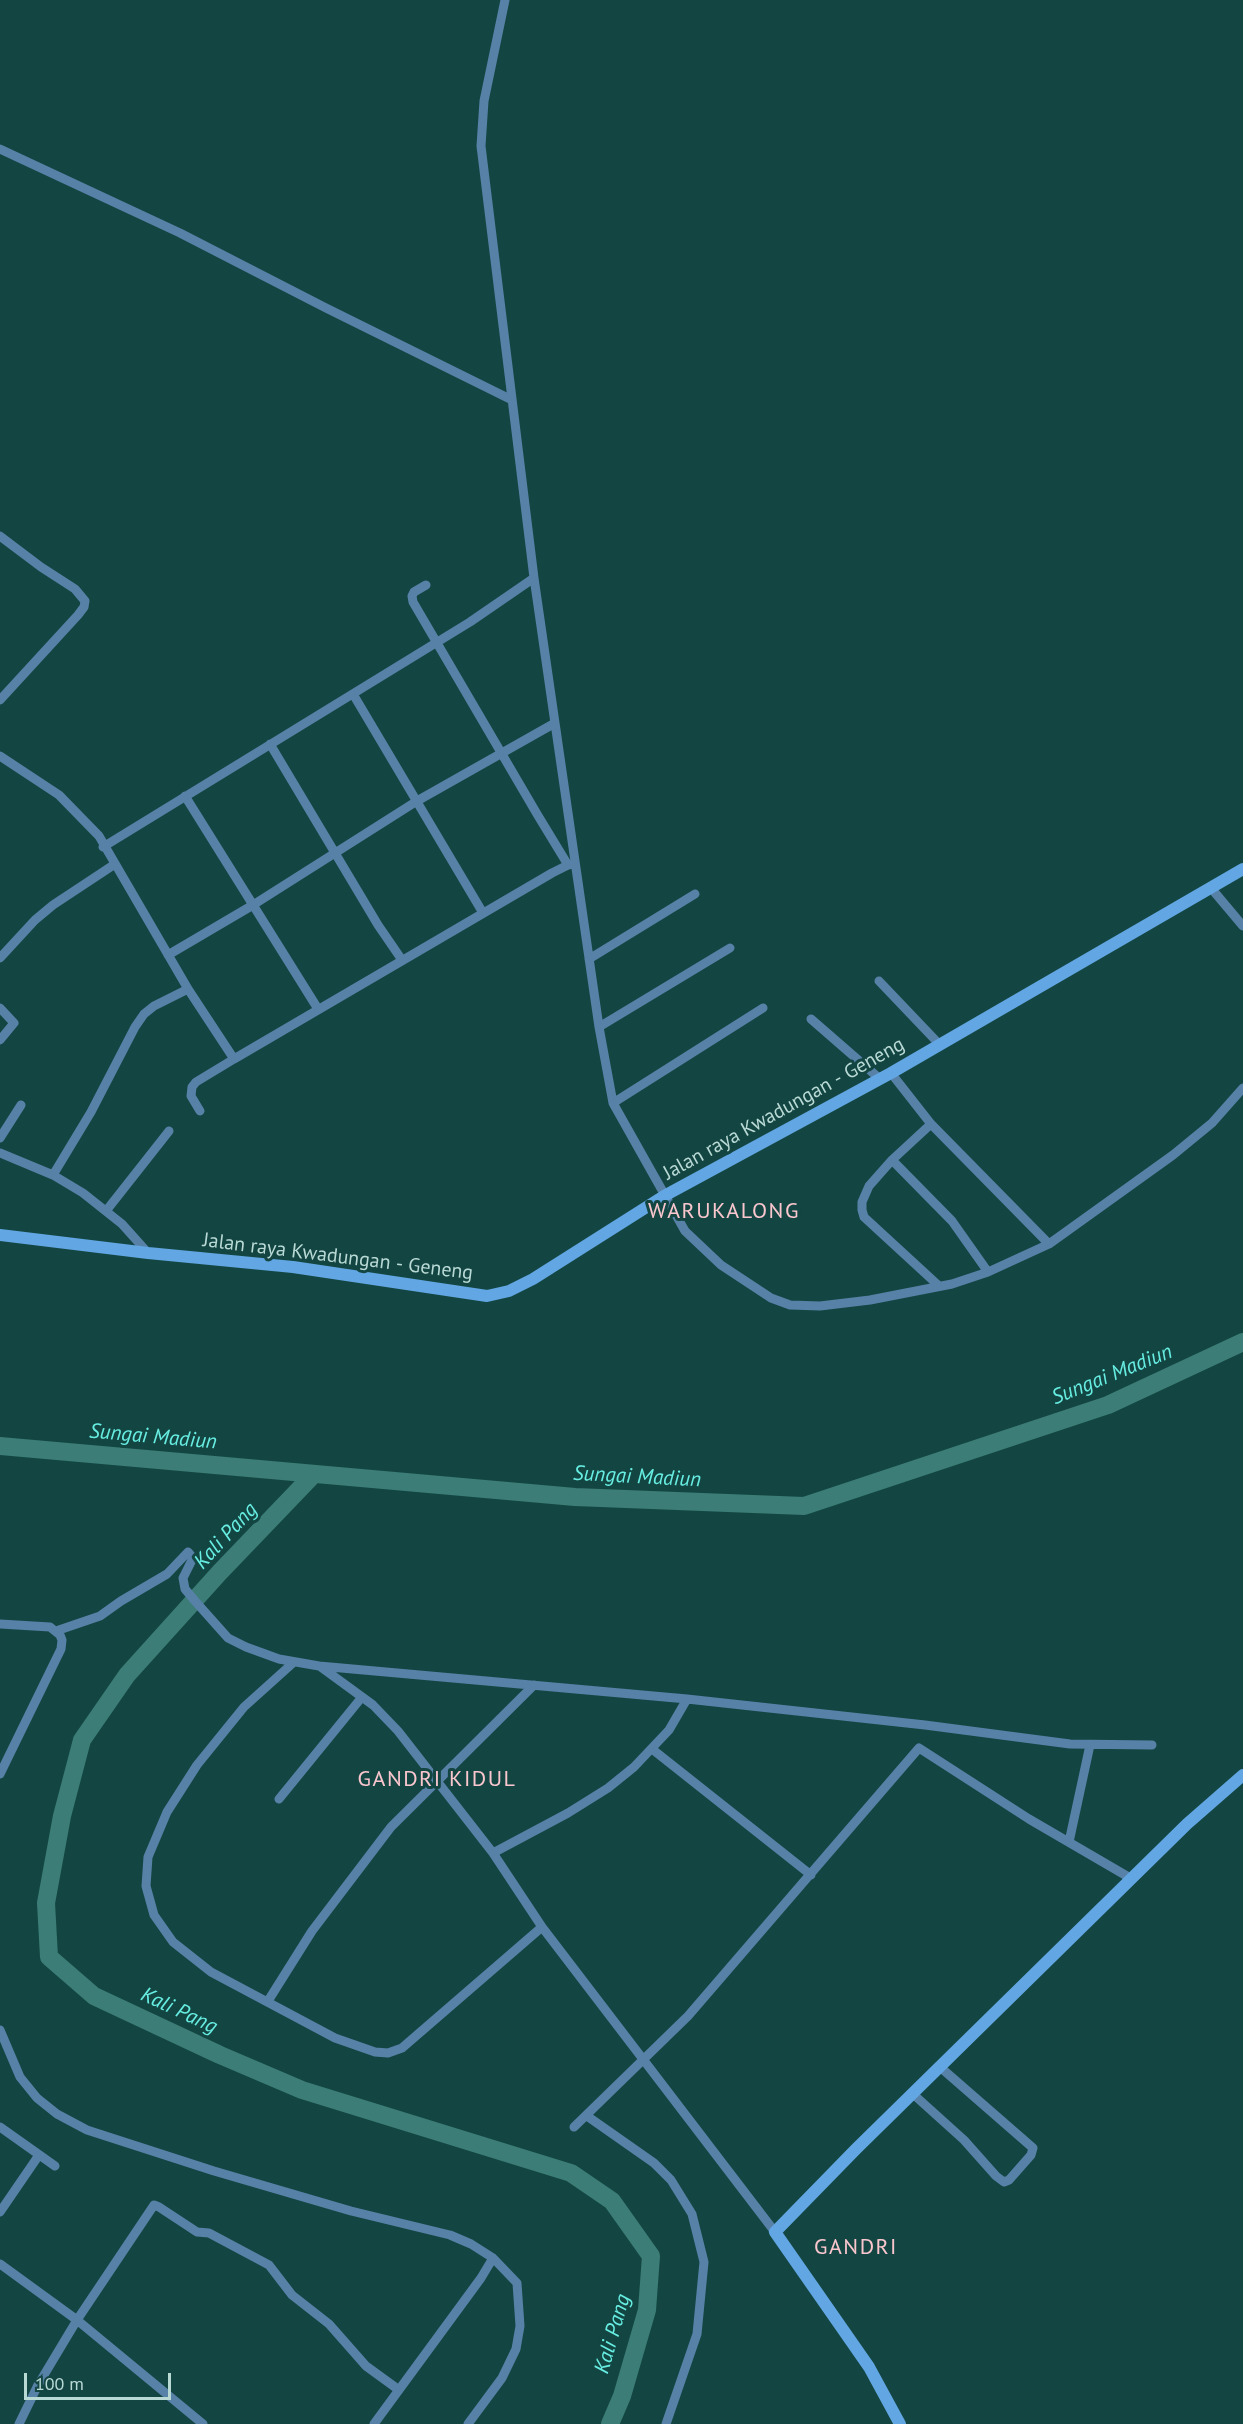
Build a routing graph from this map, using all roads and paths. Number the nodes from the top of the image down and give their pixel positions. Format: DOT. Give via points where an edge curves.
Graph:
graph roads {
  1 [pos="505,0"];
  2 [pos="0,149"];
  3 [pos="512,400"];
  4 [pos="0,536"];
  5 [pos="534,578"];
  6 [pos="426,585"];
  7 [pos="436,642"];
  8 [pos="353,694"];
  9 [pos="0,700"];
  10 [pos="555,723"];
  11 [pos="270,744"];
  12 [pos="501,754"];
  13 [pos="0,756"];
  14 [pos="185,796"];
  15 [pos="417,801"];
  16 [pos="104,847"];
  17 [pos="334,854"];
  18 [pos="115,864"];
  19 [pos="572,864"];
  20 [pos="1243,869"];
  21 [pos="1211,888"];
  22 [pos="695,894"];
  23 [pos="253,905"];
  24 [pos="483,913"];
  25 [pos="1243,926"];
  26 [pos="729,948"];
  27 [pos="168,955"];
  28 [pos="0,958"];
  29 [pos="589,959"];
  30 [pos="402,960"];
  31 [pos="879,981"];
  32 [pos="188,989"];
  33 [pos="0,1008"];
  34 [pos="763,1008"];
  35 [pos="318,1010"];
  36 [pos="811,1019"];
  37 [pos="599,1027"];
  38 [pos="0,1040"];
  39 [pos="940,1045"];
  40 [pos="234,1059"];
  41 [pos="886,1076"];
  42 [pos="1243,1089"];
  43 [pos="613,1103"];
  44 [pos="21,1105"];
  45 [pos="200,1111"];
  46 [pos="931,1124"];
  47 [pos="169,1131"];
  48 [pos="0,1138"];
  49 [pos="0,1153"];
  50 [pos="892,1160"];
  51 [pos="53,1175"];
  52 [pos="664,1197"];
  53 [pos="106,1211"];
  54 [pos="0,1235"];
  55 [pos="1049,1244"];
  56 [pos="148,1253"];
  57 [pos="988,1272"];
  58 [pos="939,1287"];
  59 [pos="0,1623"];
  60 [pos="56,1631"];
  61 [pos="294,1662"];
  62 [pos="319,1666"];
  63 [pos="534,1685"];
  64 [pos="362,1697"];
  65 [pos="687,1699"];
  66 [pos="1090,1745"];
  67 [pos="1152,1745"];
  68 [pos="651,1749"];
  69 [pos="0,1774"];
  70 [pos="437,1780"];
  71 [pos="1240,1783"];
  72 [pos="279,1799"];
  73 [pos="1069,1842"];
  74 [pos="493,1853"];
  75 [pos="811,1875"];
  76 [pos="1132,1879"];
  77 [pos="542,1927"];
  78 [pos="268,2001"];
  79 [pos="0,2030"];
  80 [pos="644,2058"];
  81 [pos="940,2067"];
  82 [pos="913,2094"];
  83 [pos="587,2116"];
  84 [pos="0,2127"];
  85 [pos="574,2127"];
  86 [pos="39,2155"];
  87 [pos="55,2166"];
  88 [pos="0,2212"];
  89 [pos="775,2232"];
  90 [pos="493,2258"];
  91 [pos="0,2264"];
  92 [pos="77,2320"];
  93 [pos="399,2390"];
  94 [pos="19,2424"];
  95 [pos="203,2424"];
  96 [pos="374,2424"];
  97 [pos="468,2424"];
  98 [pos="666,2424"];
  99 [pos="900,2424"];
  1 -- 3 [label="street" via="484,101 481,146"];
  2 -- 3 [label="street" via="180,233"];
  3 -- 5 [label="street"];
  4 -- 9 [label="street" via="75,589 85,601 78,615"];
  5 -- 7 [label="street"];
  5 -- 10 [label="street"];
  6 -- 7 [label="street" via="412,596 413,602"];
  7 -- 8 [label="street"];
  7 -- 12 [label="street"];
  8 -- 11 [label="street"];
  8 -- 15 [label="street"];
  10 -- 12 [label="street"];
  10 -- 19 [label="street"];
  11 -- 14 [label="street"];
  11 -- 17 [label="street"];
  12 -- 15 [label="street"];
  12 -- 19 [label="street"];
  13 -- 16 [label="street" via="59,795 89,824"];
  14 -- 16 [label="street"];
  14 -- 23 [label="street"];
  15 -- 17 [label="street"];
  15 -- 24 [label="street"];
  16 -- 18 [label="street"];
  17 -- 23 [label="street"];
  17 -- 30 [label="street"];
  18 -- 27 [label="street"];
  18 -- 28 [label="street" via="53,905"];
  19 -- 24 [label="street"];
  19 -- 29 [label="street"];
  20 -- 21 [label="main road, Jalan raya Kwadungan - Geneng"];
  21 -- 25 [label="street"];
  21 -- 39 [label="main road, Jalan raya Kwadungan - Geneng"];
  22 -- 29 [label="street"];
  23 -- 27 [label="street"];
  23 -- 35 [label="street"];
  24 -- 30 [label="street"];
  26 -- 37 [label="street"];
  27 -- 32 [label="street"];
  29 -- 37 [label="street"];
  30 -- 35 [label="street"];
  31 -- 39 [label="street"];
  32 -- 40 [label="street"];
  32 -- 51 [label="street" via="144,1014"];
  33 -- 38 [label="street" via="14,1023"];
  34 -- 43 [label="street"];
  35 -- 40 [label="street"];
  36 -- 41 [label="street"];
  37 -- 43 [label="street"];
  39 -- 41 [label="main road, Jalan raya Kwadungan - Geneng"];
  40 -- 45 [label="street" via="192,1087 191,1096"];
  41 -- 46 [label="street"];
  41 -- 52 [label="main road, Jalan raya Kwadungan - Geneng"];
  42 -- 55 [label="street" via="1212,1123 1173,1155"];
  43 -- 52 [label="street"];
  44 -- 48 [label="street"];
  46 -- 50 [label="street"];
  46 -- 55 [label="street"];
  47 -- 53 [label="street"];
  49 -- 51 [label="street"];
  50 -- 57 [label="street" via="952,1221"];
  50 -- 58 [label="street" via="869,1186 862,1203 864,1217"];
  51 -- 53 [label="street"];
  52 -- 56 [label="main road, Jalan raya Kwadungan - Geneng" via="533,1279 487,1296 293,1267"];
  52 -- 58 [label="street" via="685,1231 721,1265 771,1298 790,1305 820,1306"];
  53 -- 56 [label="street"];
  54 -- 56 [label="main road, Jalan raya Kwadungan - Geneng"];
  55 -- 57 [label="street"];
  57 -- 58 [label="street"];
  59 -- 60 [label="street"];
  60 -- 61 [label="street" via="100,1616 167,1574 188,1552 193,1557 183,1578 185,1589 228,1638"];
  60 -- 69 [label="street" via="62,1640 61,1649"];
  61 -- 62 [label="street"];
  61 -- 78 [label="street" via="244,1707 197,1766 167,1812 148,1857 146,1886 154,1915 173,1942 211,1972"];
  62 -- 63 [label="street"];
  62 -- 64 [label="street"];
  63 -- 65 [label="street"];
  63 -- 70 [label="street"];
  64 -- 70 [label="street" via="398,1731"];
  64 -- 72 [label="street"];
  65 -- 66 [label="street"];
  65 -- 68 [label="street" via="669,1730"];
  66 -- 67 [label="street"];
  66 -- 73 [label="street"];
  68 -- 74 [label="street" via="608,1788"];
  68 -- 75 [label="street"];
  70 -- 74 [label="street"];
  70 -- 78 [label="street" via="391,1827 343,1888"];
  71 -- 76 [label="main road" via="1187,1824"];
  73 -- 75 [label="street" via="919,1748"];
  73 -- 76 [label="street"];
  74 -- 77 [label="street"];
  75 -- 80 [label="street" via="725,1975"];
  76 -- 81 [label="main road"];
  77 -- 78 [label="street" via="402,2048 388,2053 335,2038"];
  77 -- 80 [label="street"];
  79 -- 90 [label="street" via="20,2077 38,2098 57,2114 87,2130 351,2211 450,2235"];
  80 -- 83 [label="street"];
  80 -- 89 [label="street"];
  81 -- 82 [label="main road"];
  81 -- 82 [label="street" via="1033,2148 1009,2180 1004,2182 996,2176 964,2140"];
  82 -- 89 [label="main road"];
  83 -- 85 [label="street"];
  83 -- 98 [label="street" via="654,2163 671,2180 692,2214 704,2262 698,2334"];
  84 -- 86 [label="street"];
  86 -- 87 [label="street"];
  86 -- 88 [label="street"];
  89 -- 99 [label="main road" via="869,2367"];
  90 -- 93 [label="street"];
  90 -- 97 [label="street" via="517,2283 520,2326 516,2349 502,2378"];
  91 -- 92 [label="street"];
  92 -- 93 [label="street" via="156,2205 197,2232 209,2233 269,2265 292,2295 329,2324 366,2366"];
  92 -- 94 [label="street"];
  92 -- 95 [label="street"];
  93 -- 96 [label="street"];
}
